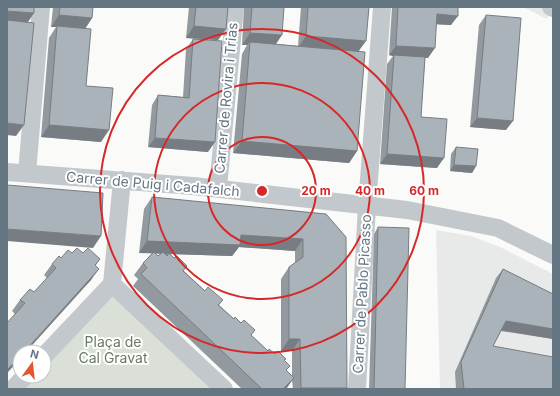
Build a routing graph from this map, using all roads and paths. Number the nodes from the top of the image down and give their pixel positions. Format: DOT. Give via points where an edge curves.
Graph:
graph roads {
  1 [pos="41,7"];
  2 [pos="235,7"];
  3 [pos="382,7"];
  4 [pos="7,172"];
  5 [pos="27,173"];
  6 [pos="122,180"];
  7 [pos="218,188"];
  8 [pos="367,206"];
  9 [pos="553,255"];
  10 [pos="112,284"];
  11 [pos="52,348"];
  12 [pos="224,389"];
  13 [pos="357,389"];
  1 -- 5 [label="street"];
  2 -- 7 [label="street, Carrer de Rovira i Trias"];
  3 -- 8 [label="street, Carrer de Pablo Picasso"];
  4 -- 5 [label="street, Carrer de Puig i Cadafalch"];
  5 -- 6 [label="street, Carrer de Puig i Cadafalch"];
  6 -- 7 [label="street, Carrer de Puig i Cadafalch"];
  6 -- 10 [label="street"];
  7 -- 8 [label="street, Carrer de Puig i Cadafalch"];
  8 -- 9 [label="street, Carrer de Puig i Cadafalch" via="406,210 498,228"];
  8 -- 13 [label="street, Carrer de Pablo Picasso"];
  10 -- 11 [label="street"];
  10 -- 12 [label="street"];
}
